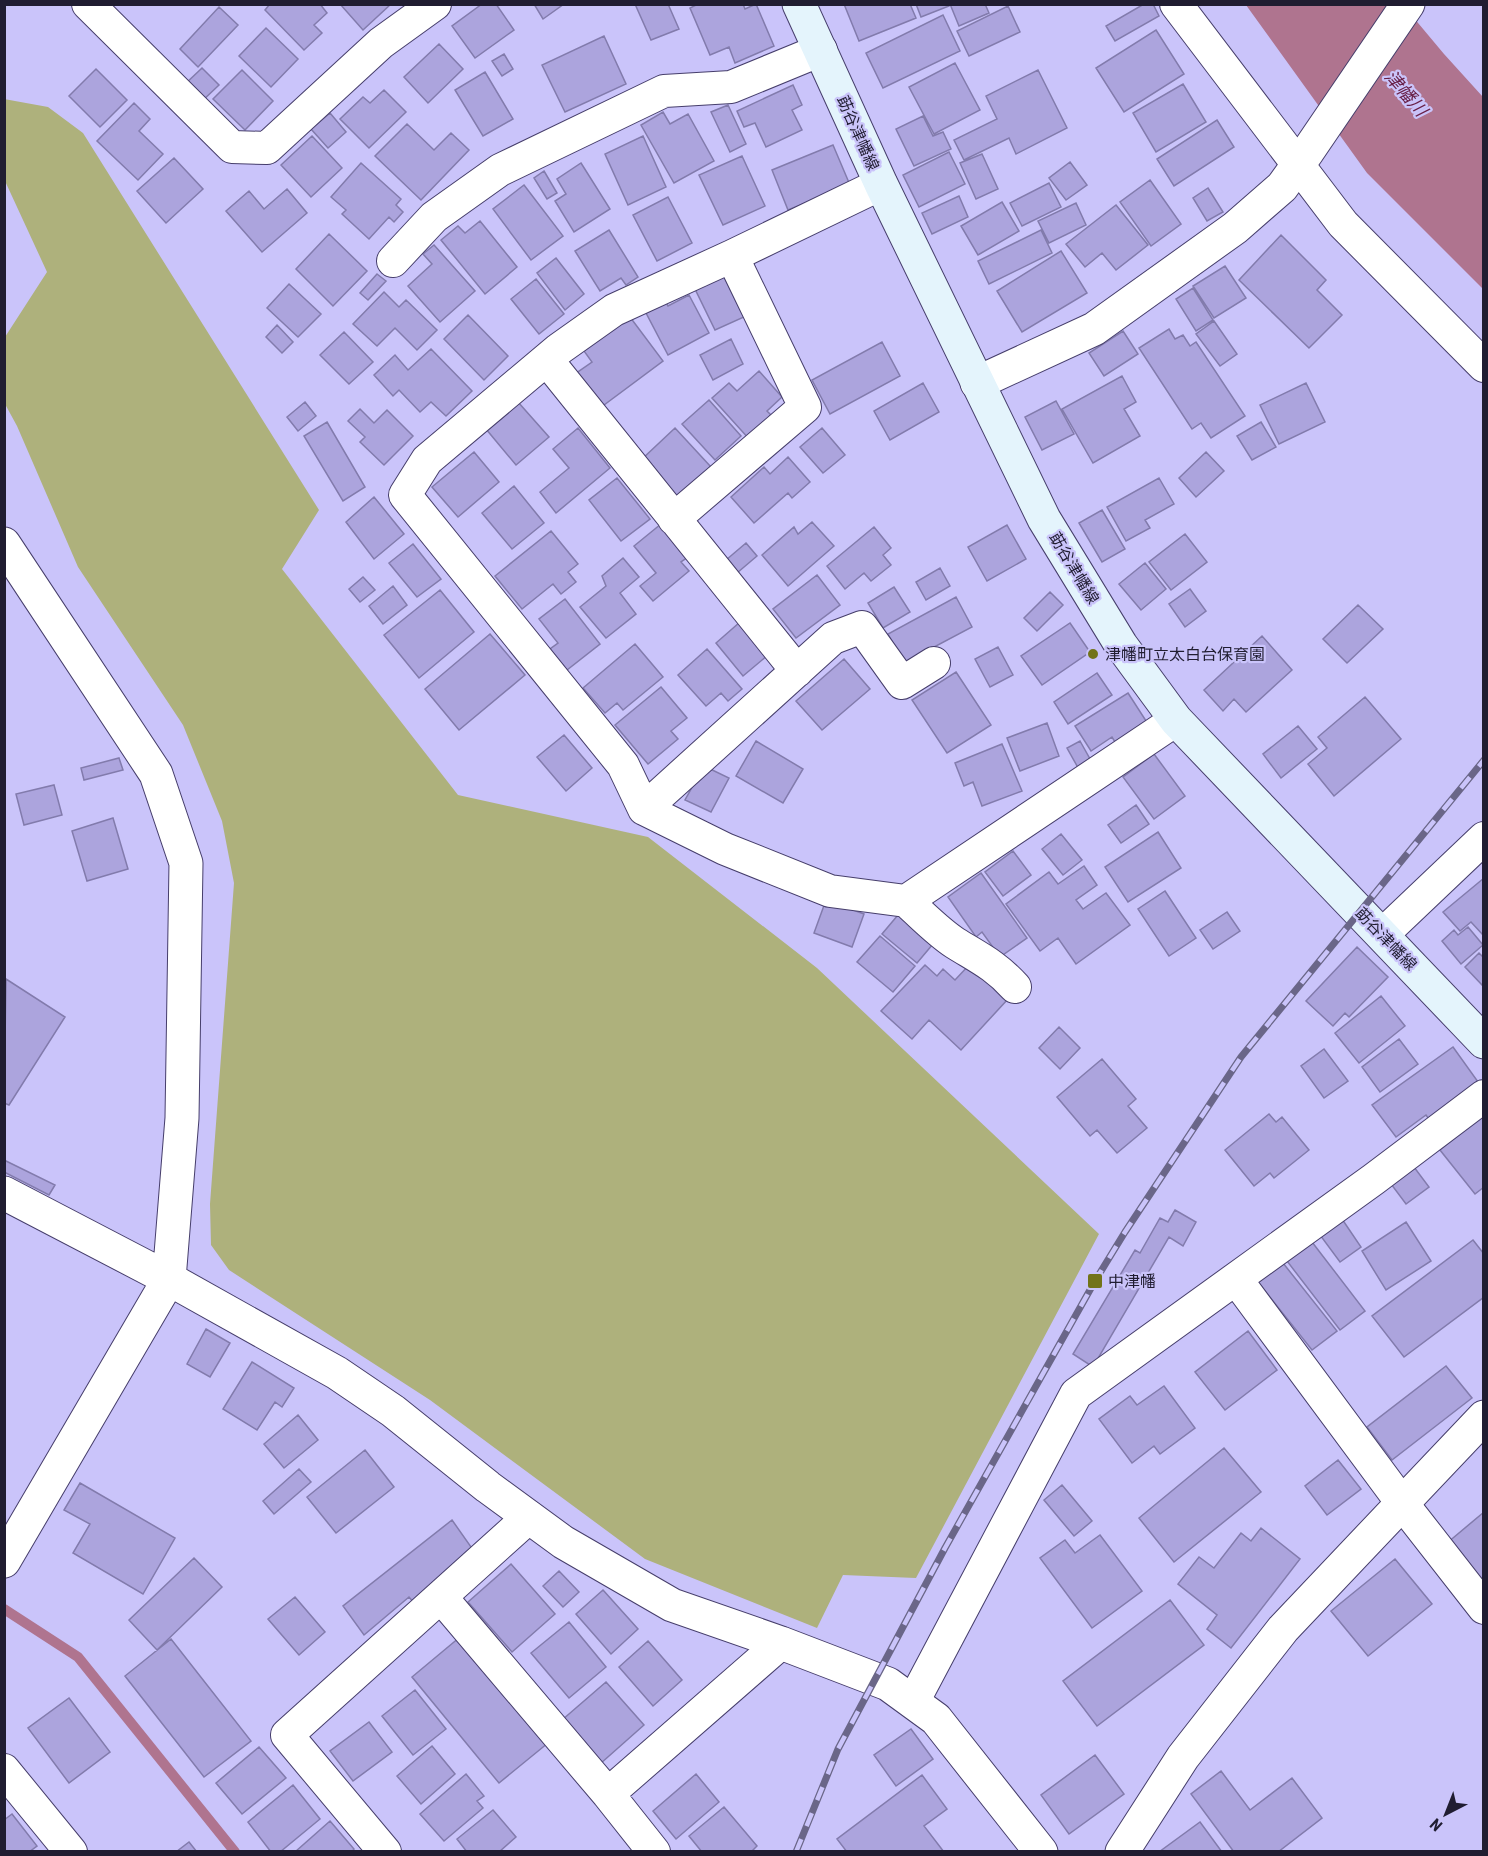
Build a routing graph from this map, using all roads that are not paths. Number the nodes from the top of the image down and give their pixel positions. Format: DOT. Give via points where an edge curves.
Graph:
graph roads {
  1 [pos="88,4"];
  2 [pos="435,4"];
  3 [pos="799,4"];
  4 [pos="1176,4"];
  5 [pos="1408,4"];
  6 [pos="821,50"];
  7 [pos="1303,158"];
  8 [pos="881,184"];
  9 [pos="732,256"];
  10 [pos="393,261"];
  11 [pos="547,360"];
  12 [pos="1484,366"];
  13 [pos="977,383"];
  14 [pos="674,519"];
  15 [pos="4,544"];
  16 [pos="934,663"];
  17 [pos="797,671"];
  18 [pos="1176,720"];
  19 [pos="644,809"];
  20 [pos="1484,838"];
  21 [pos="906,901"];
  22 [pos="1382,935"];
  23 [pos="1015,987"];
  24 [pos="1484,1042"];
  25 [pos="1484,1096"];
  26 [pos="4,1193"];
  27 [pos="169,1279"];
  28 [pos="1236,1279"];
  29 [pos="1484,1417"];
  30 [pos="1402,1503"];
  31 [pos="529,1517"];
  32 [pos="4,1561"];
  33 [pos="441,1597"];
  34 [pos="1484,1608"];
  35 [pos="780,1643"];
  36 [pos="913,1702"];
  37 [pos="4,1770"];
  38 [pos="608,1794"];
  39 [pos="70,1851"];
  40 [pos="385,1851"];
  41 [pos="654,1851"];
  42 [pos="1041,1851"];
  43 [pos="1122,1851"];
  1 -- 2 [label="street" via="232,147 267,148 381,43"];
  3 -- 6 [label="main road, 莇谷津幡線"];
  4 -- 7 [label="street"];
  5 -- 7 [label="street"];
  6 -- 8 [label="main road, 莇谷津幡線"];
  6 -- 10 [label="street" via="730,87 664,91 500,170 434,217"];
  7 -- 12 [label="street" via="1343,224"];
  7 -- 13 [label="street" via="1282,187 1235,228 1094,329"];
  8 -- 9 [label="street"];
  8 -- 13 [label="main road, 莇谷津幡線"];
  9 -- 11 [label="street" via="614,310"];
  9 -- 14 [label="street" via="805,407"];
  11 -- 14 [label="street"];
  11 -- 19 [label="street" via="427,460 405,495 622,765"];
  13 -- 18 [label="main road, 莇谷津幡線" via="1044,519 1121,645"];
  14 -- 17 [label="street"];
  15 -- 27 [label="street" via="156,774 186,863 182,1118"];
  16 -- 17 [label="street" via="902,683 862,627 833,638"];
  17 -- 19 [label="street"];
  18 -- 21 [label="street"];
  18 -- 22 [label="main road, 莇谷津幡線"];
  19 -- 21 [label="street" via="730,851 830,891"];
  20 -- 22 [label="street"];
  21 -- 23 [label="street"];
  22 -- 24 [label="main road, 莇谷津幡線"];
  25 -- 28 [label="street"];
  26 -- 27 [label="street"];
  27 -- 31 [label="street" via="337,1373 393,1411"];
  27 -- 32 [label="street"];
  28 -- 30 [label="street"];
  28 -- 36 [label="street" via="1076,1395"];
  29 -- 30 [label="street"];
  30 -- 34 [label="street"];
  30 -- 43 [label="street" via="1283,1629 1183,1757"];
  31 -- 33 [label="street"];
  31 -- 35 [label="street" via="563,1542 672,1605"];
  33 -- 38 [label="street"];
  33 -- 40 [label="street" via="287,1735"];
  35 -- 36 [label="street" via="888,1684"];
  35 -- 38 [label="street"];
  36 -- 42 [label="street" via="936,1719"];
  37 -- 39 [label="street"];
  38 -- 41 [label="street"];
}
